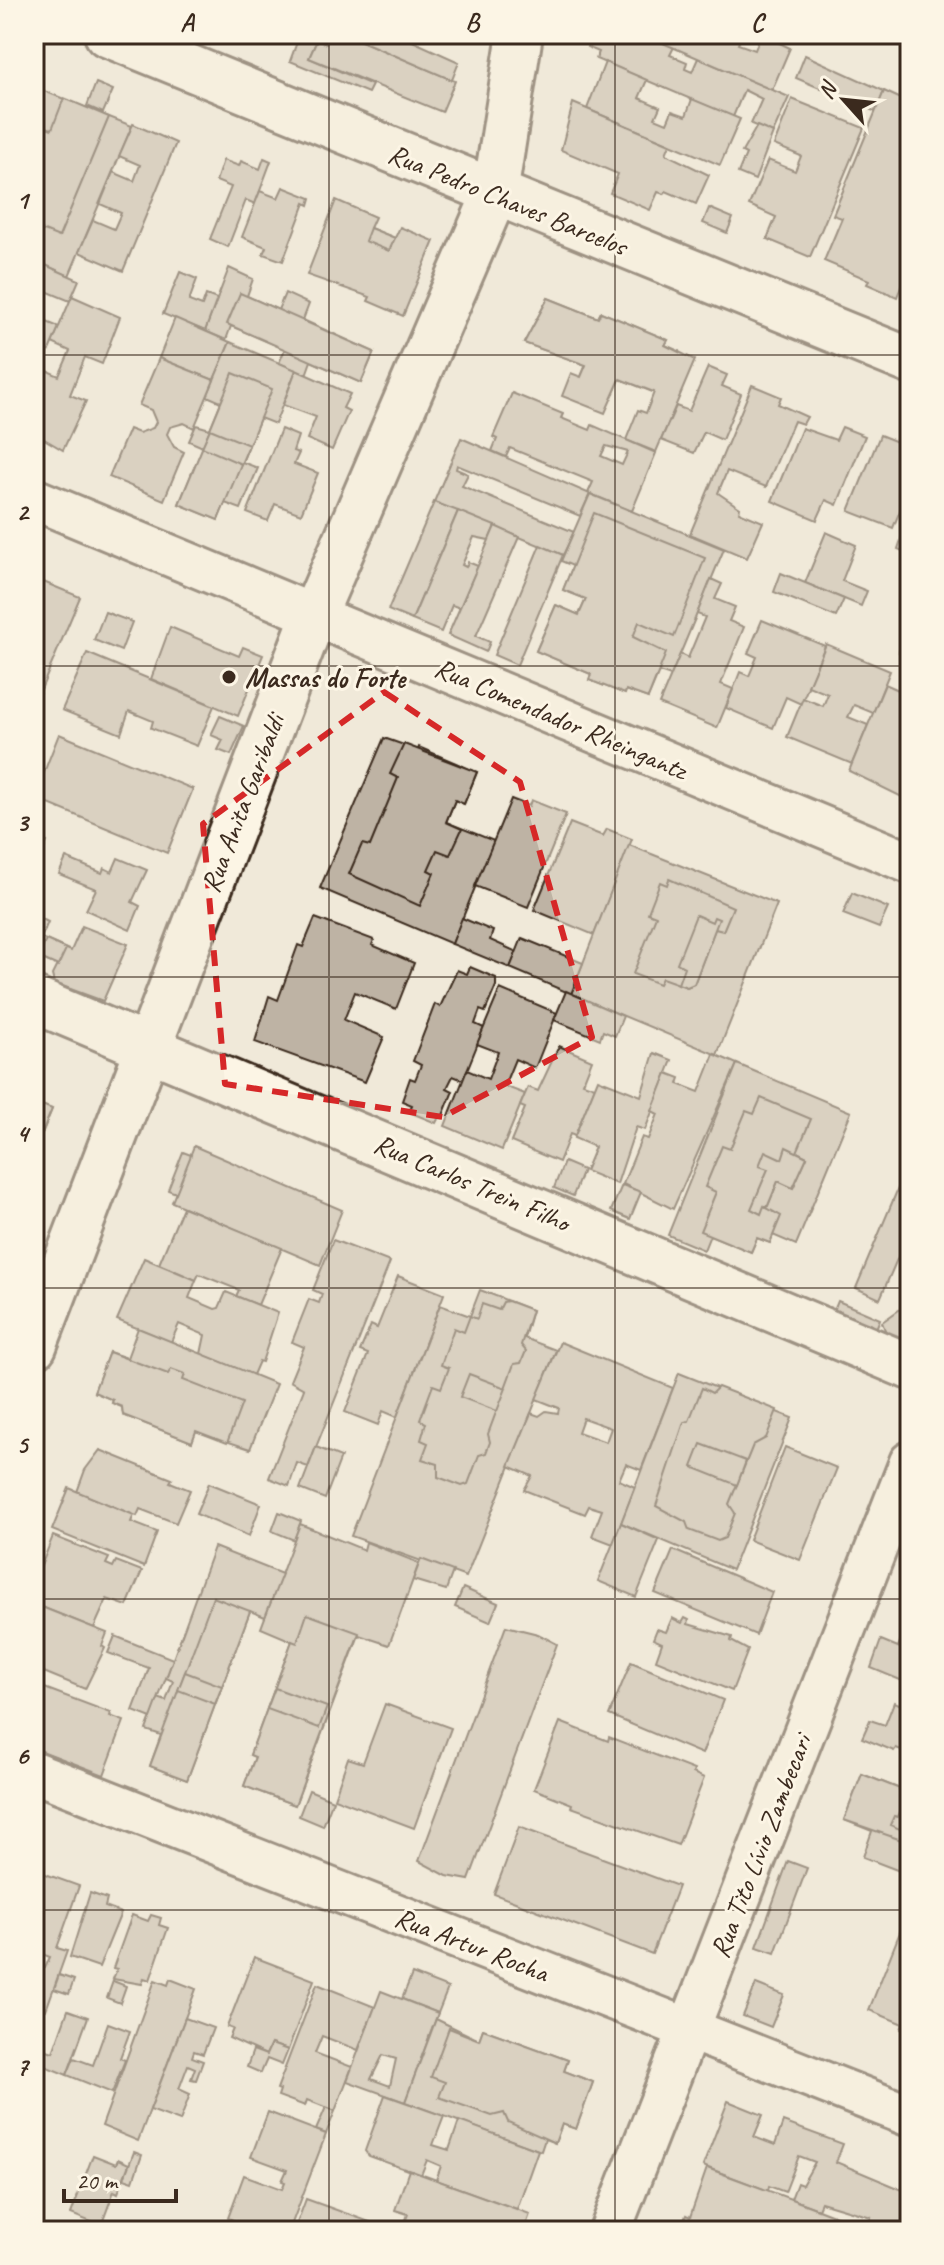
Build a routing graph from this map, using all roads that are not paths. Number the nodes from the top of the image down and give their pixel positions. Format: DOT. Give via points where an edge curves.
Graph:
graph roads {
  1 [pos="107,34"];
  2 [pos="520,34"];
  3 [pos="495,194"];
  4 [pos="910,361"];
  5 [pos="34,499"];
  6 [pos="314,615"];
  7 [pos="910,863"];
  8 [pos="34,1000"];
  9 [pos="149,1046"];
  10 [pos="34,1346"];
  11 [pos="910,1367"];
  12 [pos="910,1462"];
  13 [pos="34,1772"];
  14 [pos="689,2029"];
  15 [pos="910,2116"];
  16 [pos="610,2231"];
  1 -- 3 [label="street, Rua Pedro Chaves Barcelos"];
  2 -- 3 [label="street, Rua Anita Garibaldi"];
  3 -- 4 [label="street, Rua Pedro Chaves Barcelos"];
  3 -- 6 [label="street, Rua Anita Garibaldi"];
  5 -- 6 [label="street, Rua Comendador Rheingantz"];
  6 -- 7 [label="street, Rua Comendador Rheingantz"];
  6 -- 9 [label="street, Rua Anita Garibaldi"];
  8 -- 9 [label="street, Rua Carlos Trein Filho"];
  9 -- 10 [label="street, Rua Anita Garibaldi"];
  9 -- 11 [label="street, Rua Carlos Trein Filho"];
  12 -- 14 [label="street, Rua Tito Lívio Zambecari"];
  13 -- 14 [label="street, Rua Artur Rocha"];
  14 -- 15 [label="street, Rua Artur Rocha"];
  14 -- 16 [label="street, Rua Tito Lívio Zambecari"];
}
